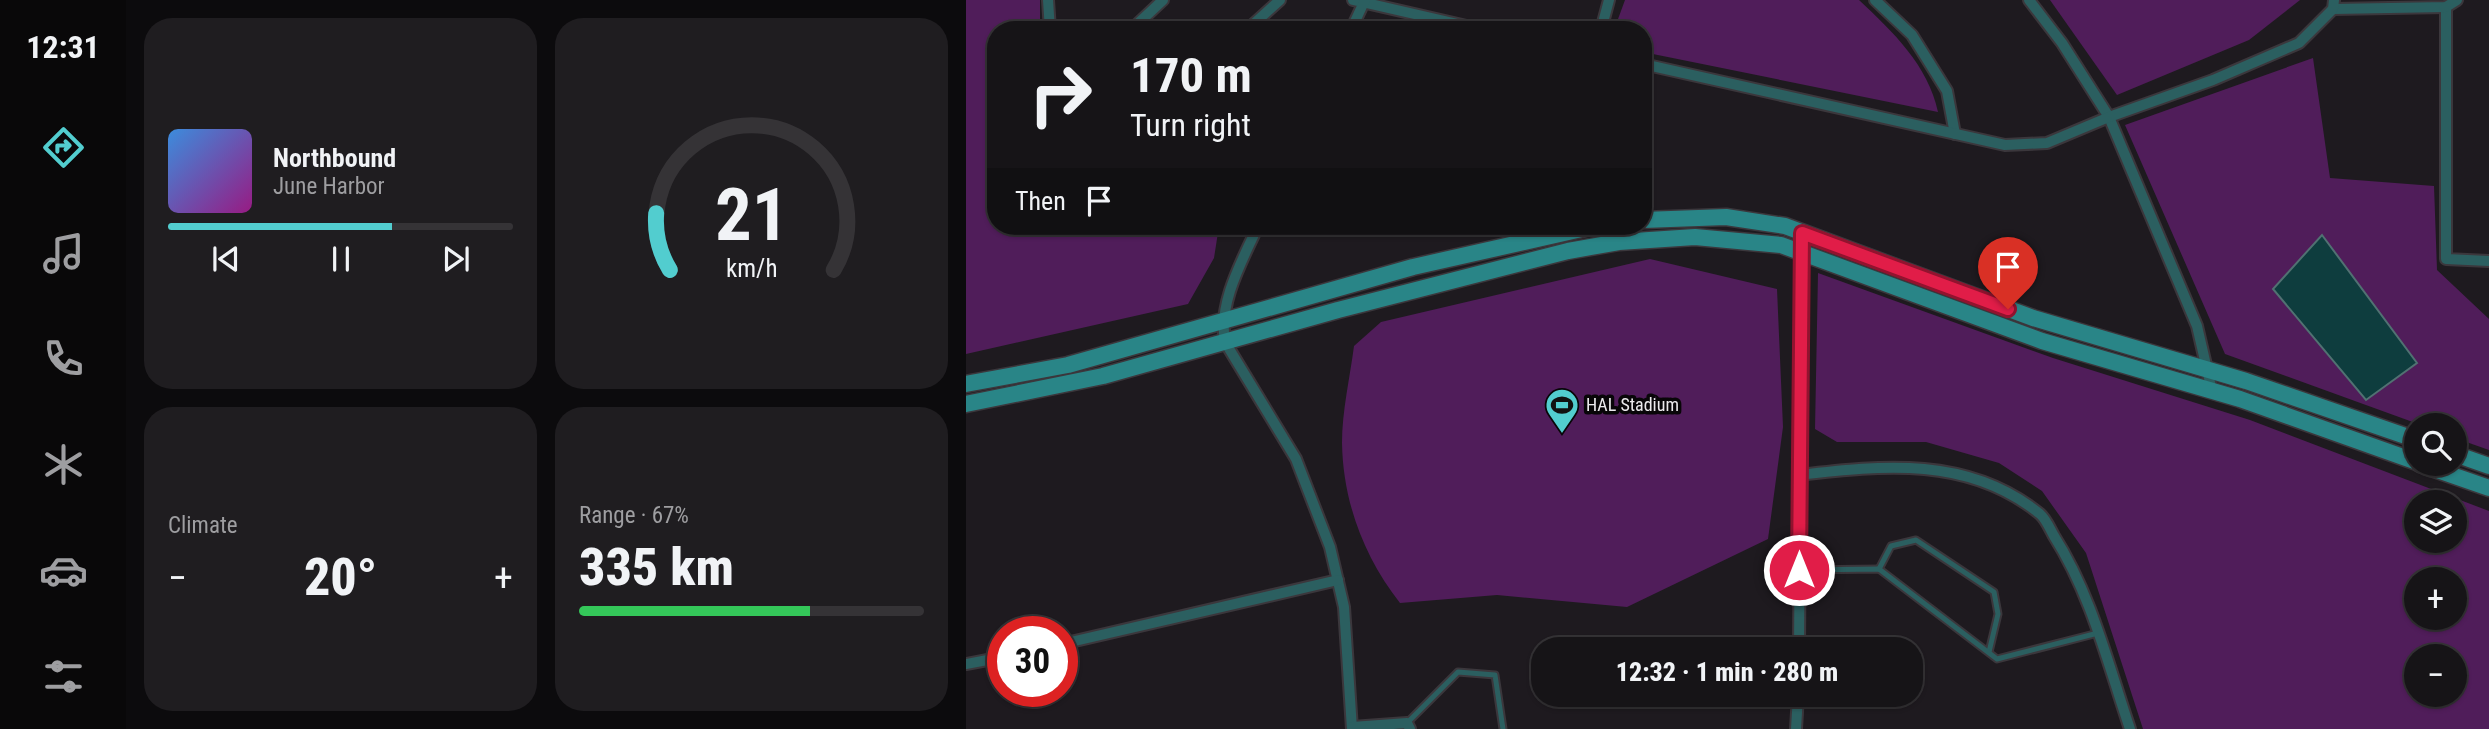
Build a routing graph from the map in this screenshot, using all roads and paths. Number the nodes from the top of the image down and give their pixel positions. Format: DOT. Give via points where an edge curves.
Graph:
graph roads {
  1 [pos="1048,0"];
  2 [pos="1163,0"];
  3 [pos="1280,0"];
  4 [pos="1609,0"];
  5 [pos="1875,0"];
  6 [pos="2029,0"];
  7 [pos="2457,0"];
  8 [pos="1360,1"];
  9 [pos="2334,4"];
  10 [pos="2446,7"];
  11 [pos="1049,21"];
  12 [pos="1141,21"];
  13 [pos="1257,21"];
  14 [pos="1354,21"];
  15 [pos="1446,21"];
  16 [pos="1603,21"];
  17 [pos="1652,66"];
  18 [pos="2109,117"];
  19 [pos="1955,134"];
  20 [pos="1652,220"];
  21 [pos="1802,233"];
  22 [pos="1254,235"];
  23 [pos="1555,235"];
  24 [pos="1802,253"];
  25 [pos="2489,261"];
  26 [pos="1221,321"];
  27 [pos="1225,342"];
  28 [pos="2209,370"];
  29 [pos="966,384"];
  30 [pos="2212,391"];
  31 [pos="966,404"];
  32 [pos="2404,436"];
  33 [pos="2404,458"];
  34 [pos="2467,458"];
  35 [pos="2489,466"];
  36 [pos="1800,475"];
  37 [pos="2455,476"];
  38 [pos="2489,488"];
  39 [pos="1879,569"];
  40 [pos="1799,570"];
  41 [pos="1338,580"];
  42 [pos="2098,633"];
  43 [pos="1798,637"];
  44 [pos="1078,640"];
  45 [pos="1989,652"];
  46 [pos="987,659"];
  47 [pos="966,664"];
  48 [pos="1797,707"];
  49 [pos="1408,726"];
  50 [pos="1352,728"];
  51 [pos="1503,729"];
  52 [pos="1796,729"];
  53 [pos="2130,729"];
  1 -- 11 [label="street"];
  2 -- 12 [label="street"];
  3 -- 13 [label="street"];
  4 -- 16 [label="street"];
  5 -- 19 [label="street" via="1912,35 1947,90"];
  6 -- 18 [label="street"];
  7 -- 10 [label="street"];
  8 -- 14 [label="street"];
  8 -- 15 [label="street"];
  9 -- 10 [label="street"];
  9 -- 18 [label="street" via="2299,43"];
  10 -- 25 [label="street" via="2446,259"];
  17 -- 19 [label="street"];
  18 -- 19 [label="street" via="2048,143 2005,145"];
  18 -- 28 [label="street" via="2197,326"];
  20 -- 21 [label="street" via="1726,217"];
  21 -- 24 [label="street"];
  21 -- 28 [label="street" via="2033,318"];
  22 -- 26 [label="street"];
  23 -- 26 [label="street" via="1413,267"];
  24 -- 27 [label="street" via="1781,245 1695,237 1619,242 1568,251"];
  24 -- 30 [label="street" via="2042,341"];
  24 -- 36 [label="street"];
  26 -- 27 [label="street"];
  26 -- 29 [label="street" via="1068,365"];
  27 -- 31 [label="street" via="1104,376"];
  27 -- 41 [label="street" via="1296,459"];
  28 -- 30 [label="street"];
  28 -- 32 [label="street"];
  30 -- 33 [label="street"];
  34 -- 35 [label="street"];
  36 -- 40 [label="street"];
  36 -- 42 [label="street" via="1878,466 1942,469 1988,484 2041,515 2077,571"];
  37 -- 38 [label="street"];
  39 -- 40 [label="lane"];
  39 -- 45 [label="lane"];
  39 -- 45 [label="lane" via="1891,546 1916,540 1994,592 1998,614"];
  40 -- 43 [label="street"];
  41 -- 44 [label="street"];
  41 -- 50 [label="street"];
  42 -- 45 [label="lane" via="1997,659"];
  42 -- 53 [label="street"];
  46 -- 47 [label="street"];
  48 -- 52 [label="street"];
  49 -- 50 [label="street"];
  49 -- 51 [label="lane" via="1458,673 1495,675"];
}
